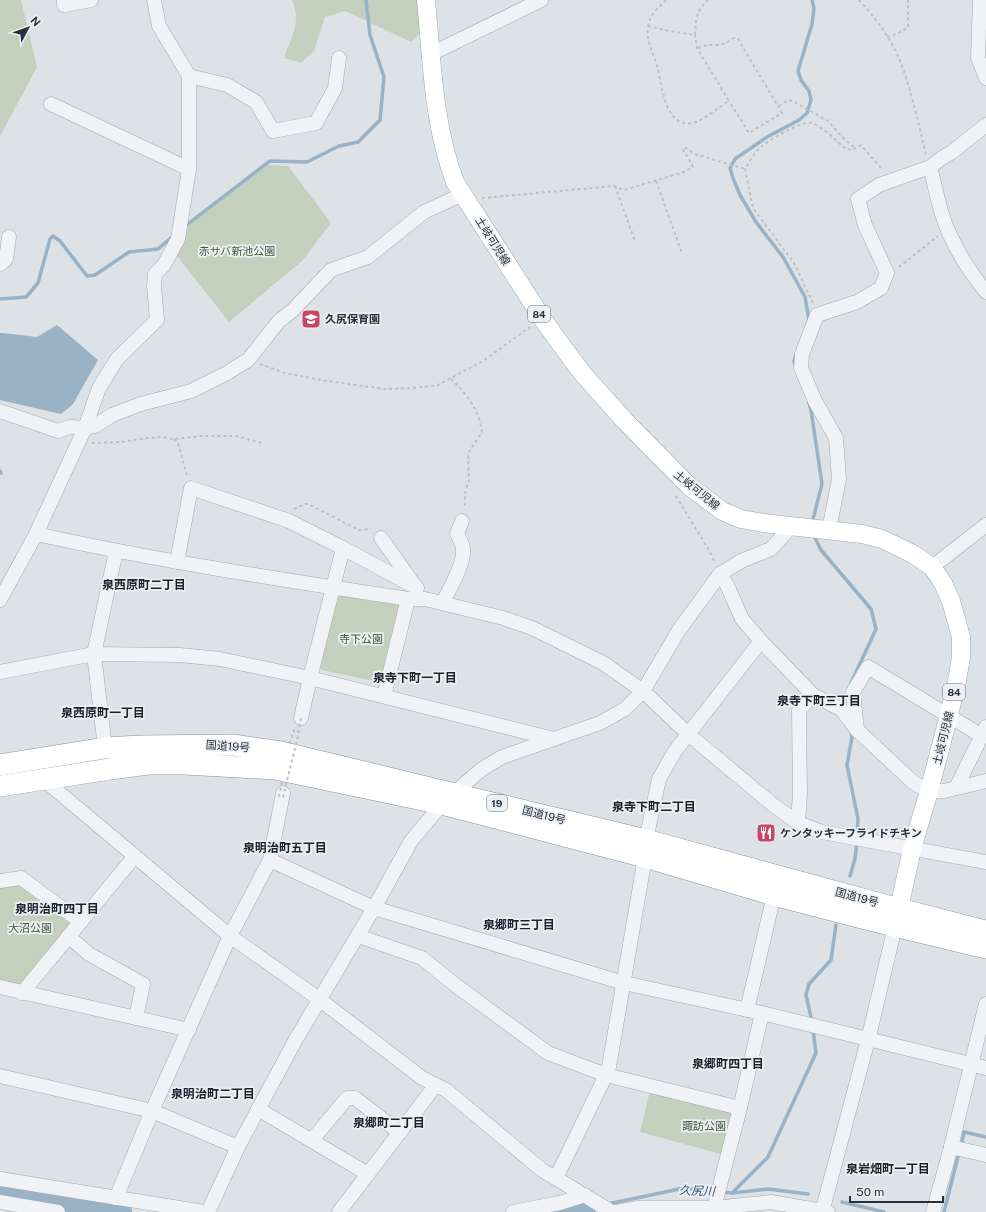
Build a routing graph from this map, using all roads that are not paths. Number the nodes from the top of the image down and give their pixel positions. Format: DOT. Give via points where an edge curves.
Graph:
graph roads {
  1 [pos="64,0"];
  2 [pos="92,0"];
  3 [pos="154,0"];
  4 [pos="426,0"];
  5 [pos="541,0"];
  6 [pos="980,0"];
  7 [pos="431,54"];
  8 [pos="338,58"];
  9 [pos="189,76"];
  10 [pos="986,78"];
  11 [pos="51,104"];
  12 [pos="986,125"];
  13 [pos="930,167"];
  14 [pos="189,169"];
  15 [pos="466,197"];
  16 [pos="9,237"];
  17 [pos="0,264"];
  18 [pos="986,292"];
  19 [pos="0,411"];
  20 [pos="82,434"];
  21 [pos="462,521"];
  22 [pos="986,525"];
  23 [pos="796,527"];
  24 [pos="826,530"];
  25 [pos="36,534"];
  26 [pos="381,538"];
  27 [pos="343,548"];
  28 [pos="116,551"];
  29 [pos="177,562"];
  30 [pos="932,568"];
  31 [pos="720,574"];
  32 [pos="333,588"];
  33 [pos="416,595"];
  34 [pos="0,600"];
  35 [pos="442,604"];
  36 [pos="761,641"];
  37 [pos="94,654"];
  38 [pos="0,672"];
  39 [pos="310,678"];
  40 [pos="643,691"];
  41 [pos="813,695"];
  42 [pos="384,696"];
  43 [pos="949,715"];
  44 [pos="301,718"];
  45 [pos="857,730"];
  46 [pos="984,731"];
  47 [pos="688,734"];
  48 [pos="554,739"];
  49 [pos="105,748"];
  50 [pos="0,765"];
  51 [pos="42,779"];
  52 [pos="986,781"];
  53 [pos="0,786"];
  54 [pos="282,788"];
  55 [pos="956,788"];
  56 [pos="929,791"];
  57 [pos="448,799"];
  58 [pos="798,823"];
  59 [pos="646,848"];
  60 [pos="912,849"];
  61 [pos="134,857"];
  62 [pos="270,860"];
  63 [pos="986,862"];
  64 [pos="0,881"];
  65 [pos="774,895"];
  66 [pos="374,908"];
  67 [pos="897,918"];
  68 [pos="81,922"];
  69 [pos="986,931"];
  70 [pos="68,936"];
  71 [pos="230,936"];
  72 [pos="358,936"];
  73 [pos="986,948"];
  74 [pos="624,983"];
  75 [pos="0,987"];
  76 [pos="22,993"];
  77 [pos="319,999"];
  78 [pos="986,1004"];
  79 [pos="747,1010"];
  80 [pos="762,1014"];
  81 [pos="136,1018"];
  82 [pos="189,1030"];
  83 [pos="868,1040"];
  84 [pos="972,1064"];
  85 [pos="986,1068"];
  86 [pos="606,1075"];
  87 [pos="0,1076"];
  88 [pos="435,1086"];
  89 [pos="740,1108"];
  90 [pos="258,1109"];
  91 [pos="152,1111"];
  92 [pos="400,1133"];
  93 [pos="312,1140"];
  94 [pos="238,1147"];
  95 [pos="951,1147"];
  96 [pos="986,1155"];
  97 [pos="368,1174"];
  98 [pos="556,1178"];
  99 [pos="0,1179"];
  100 [pos="585,1195"];
  101 [pos="116,1198"];
  102 [pos="0,1202"];
  103 [pos="714,1208"];
  104 [pos="58,1212"];
  105 [pos="204,1212"];
  106 [pos="208,1212"];
  107 [pos="339,1212"];
  108 [pos="513,1212"];
  109 [pos="612,1212"];
  110 [pos="616,1212"];
  111 [pos="824,1212"];
  112 [pos="933,1212"];
  1 -- 2 [label="street" via="64,5"];
  3 -- 9 [label="street" via="159,26"];
  4 -- 7 [label="main road, 土岐可児線 / 84"];
  5 -- 7 [label="street"];
  6 -- 10 [label="street" via="978,58"];
  7 -- 15 [label="main road, 土岐可児線 / 84" via="440,132 455,182"];
  8 -- 9 [label="street" via="335,88 316,123 273,131 256,102 227,86"];
  9 -- 14 [label="street"];
  11 -- 14 [label="street"];
  12 -- 13 [label="street"];
  13 -- 18 [label="street" via="948,231"];
  13 -- 24 [label="street" via="879,185 858,199 865,224 887,273 881,288 857,302 817,315 802,354 801,368 815,401 836,438 839,479"];
  14 -- 20 [label="street" via="178,239 164,265 155,274 158,320 117,359 99,388"];
  15 -- 20 [label="street" via="424,212 368,257 331,270 279,321 248,360 227,373 191,391 141,404 112,415"];
  15 -- 23 [label="main road, 土岐可児線 / 84" via="542,318 583,374 689,486 722,511 741,519"];
  16 -- 17 [label="street" via="6,258"];
  19 -- 20 [label="street" via="58,431 70,427"];
  20 -- 25 [label="street"];
  21 -- 35 [label="street" via="457,534 463,549 460,567"];
  22 -- 30 [label="street"];
  23 -- 24 [label="main road, 土岐可児線 / 84"];
  23 -- 31 [label="street" via="771,549 741,561"];
  24 -- 30 [label="main road, 土岐可児線 / 84" via="882,539 913,554"];
  25 -- 28 [label="street"];
  25 -- 34 [label="street"];
  26 -- 33 [label="street"];
  27 -- 29 [label="street" via="289,521 191,488"];
  27 -- 32 [label="street"];
  27 -- 33 [label="street"];
  28 -- 29 [label="street"];
  28 -- 37 [label="street"];
  29 -- 32 [label="street"];
  30 -- 43 [label="main road, 土岐可児線 / 84" via="943,583 951,601 961,637 961,657"];
  31 -- 36 [label="street" via="742,619"];
  31 -- 40 [label="street" via="679,630"];
  32 -- 33 [label="street"];
  32 -- 39 [label="street"];
  33 -- 35 [label="street"];
  33 -- 42 [label="street"];
  35 -- 40 [label="street" via="503,618 532,628 603,663"];
  36 -- 41 [label="street"];
  36 -- 47 [label="street"];
  37 -- 38 [label="street"];
  37 -- 39 [label="street" via="180,655 220,659"];
  37 -- 49 [label="street"];
  39 -- 42 [label="street"];
  39 -- 44 [label="street"];
  40 -- 47 [label="street"];
  40 -- 48 [label="street" via="625,709 600,723"];
  41 -- 45 [label="street" via="842,709"];
  41 -- 58 [label="street" via="799,710"];
  42 -- 48 [label="street"];
  43 -- 45 [label="street" via="868,667 853,692"];
  43 -- 46 [label="street"];
  43 -- 56 [label="main road, 土岐可児線 / 84"];
  45 -- 56 [label="street" via="914,783"];
  46 -- 55 [label="street"];
  47 -- 58 [label="street"];
  47 -- 59 [label="street" via="659,779"];
  48 -- 57 [label="street" via="502,757 482,769"];
  49 -- 50 [label="highway, 国道19号 / 19"];
  49 -- 57 [label="highway, 国道19号 / 19" via="184,744 233,745 307,758"];
  51 -- 53 [label="highway, 国道19号 / 19"];
  51 -- 57 [label="highway, 国道19号 / 19" via="148,764 238,766 275,769"];
  51 -- 61 [label="street"];
  52 -- 55 [label="street"];
  54 -- 62 [label="street"];
  55 -- 56 [label="street" via="944,792"];
  56 -- 60 [label="main road, 土岐可児線 / 84"];
  57 -- 59 [label="highway, 国道19号 / 19"];
  57 -- 66 [label="street" via="410,841"];
  58 -- 60 [label="street" via="822,832"];
  59 -- 65 [label="highway, 国道19号 / 19"];
  59 -- 67 [label="highway, 国道19号 / 19"];
  59 -- 74 [label="street"];
  60 -- 63 [label="street"];
  60 -- 67 [label="main road, 土岐可児線 / 84"];
  61 -- 68 [label="street"];
  61 -- 71 [label="street"];
  62 -- 66 [label="street"];
  62 -- 71 [label="street"];
  64 -- 68 [label="street" via="21,878"];
  65 -- 67 [label="highway, 国道19号 / 19"];
  65 -- 79 [label="street"];
  66 -- 72 [label="street"];
  66 -- 74 [label="street"];
  67 -- 69 [label="highway, 国道19号 / 19"];
  67 -- 73 [label="highway, 国道19号 / 19"];
  67 -- 83 [label="street"];
  68 -- 70 [label="street"];
  70 -- 76 [label="street"];
  70 -- 81 [label="street" via="89,954 144,984"];
  71 -- 77 [label="street"];
  71 -- 82 [label="street"];
  72 -- 77 [label="street"];
  72 -- 86 [label="street" via="422,958 548,1053"];
  74 -- 79 [label="street"];
  74 -- 86 [label="street"];
  75 -- 76 [label="street"];
  76 -- 81 [label="street"];
  77 -- 88 [label="street"];
  77 -- 90 [label="street"];
  78 -- 84 [label="street"];
  79 -- 80 [label="street"];
  80 -- 83 [label="street"];
  80 -- 89 [label="street"];
  81 -- 82 [label="street"];
  82 -- 91 [label="street"];
  83 -- 84 [label="street"];
  83 -- 111 [label="street"];
  84 -- 85 [label="street"];
  84 -- 95 [label="street"];
  86 -- 89 [label="street"];
  86 -- 98 [label="street"];
  87 -- 91 [label="street"];
  88 -- 92 [label="street"];
  88 -- 98 [label="street" via="446,1090 542,1170"];
  89 -- 103 [label="street"];
  90 -- 93 [label="street"];
  90 -- 94 [label="street"];
  91 -- 94 [label="street"];
  91 -- 101 [label="street"];
  92 -- 93 [label="street" via="355,1098 346,1098"];
  92 -- 97 [label="street"];
  93 -- 97 [label="street"];
  94 -- 106 [label="street"];
  95 -- 96 [label="street"];
  95 -- 112 [label="street"];
  97 -- 107 [label="street"];
  98 -- 100 [label="street"];
  99 -- 101 [label="street"];
  100 -- 108 [label="street" via="560,1203"];
  100 -- 109 [label="street"];
  101 -- 105 [label="street"];
  102 -- 104 [label="street"];
  103 -- 110 [label="street" via="639,1208"];
  103 -- 111 [label="street" via="771,1202"];
}
